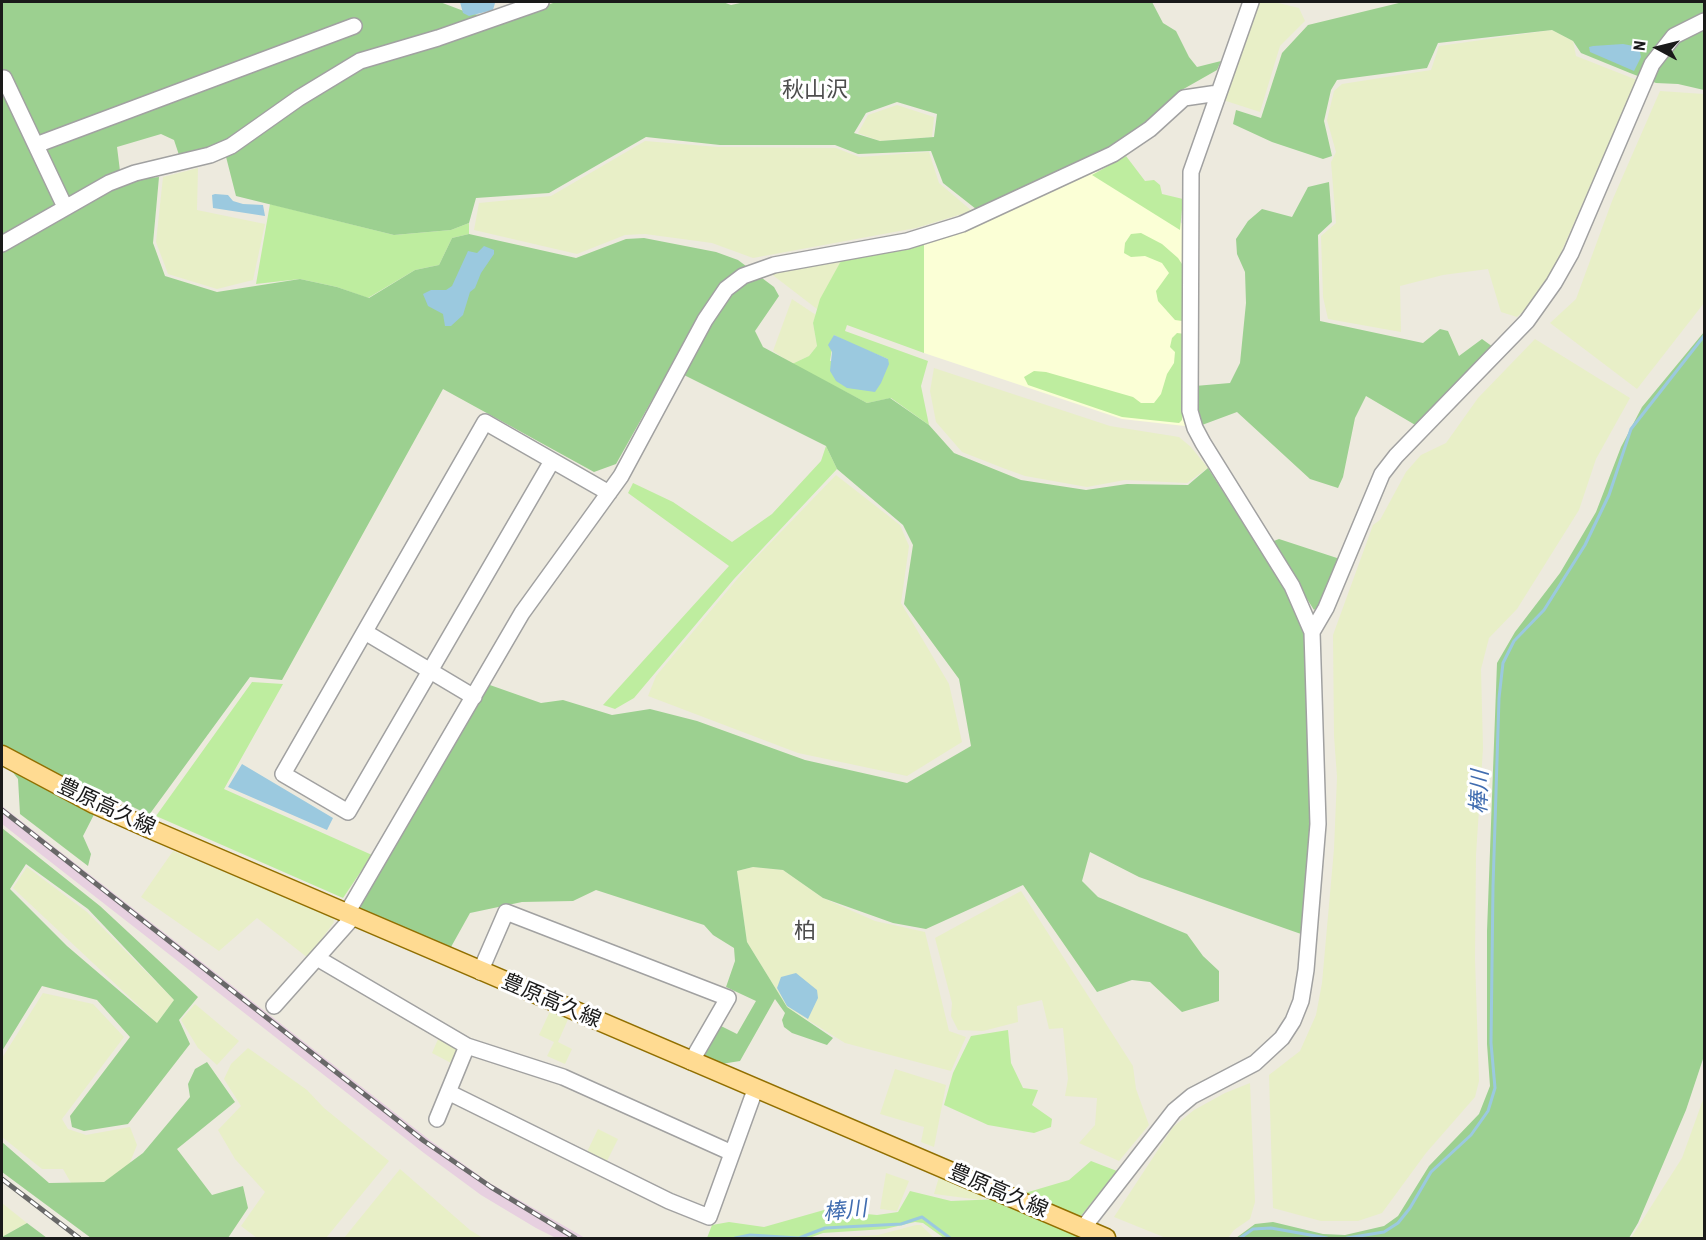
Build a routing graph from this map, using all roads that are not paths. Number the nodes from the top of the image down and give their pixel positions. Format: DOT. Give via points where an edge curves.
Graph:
graph roads {
  1 [pos="541,2"];
  2 [pos="1251,2"];
  3 [pos="1704,21"];
  4 [pos="354,26"];
  5 [pos="4,78"];
  6 [pos="1218,93"];
  7 [pos="36,145"];
  8 [pos="65,207"];
  9 [pos="2,244"];
  10 [pos="552,461"];
  11 [pos="609,493"];
  12 [pos="365,632"];
  13 [pos="1312,633"];
  14 [pos="430,670"];
  15 [pos="474,697"];
  16 [pos="2,755"];
  17 [pos="350,915"];
  18 [pos="316,958"];
  19 [pos="480,972"];
  20 [pos="274,1006"];
  21 [pos="467,1046"];
  22 [pos="692,1062"];
  23 [pos="755,1090"];
  24 [pos="448,1092"];
  25 [pos="437,1119"];
  26 [pos="732,1153"];
  27 [pos="1083,1228"];
  28 [pos="1106,1239"];
  1 -- 8 [label="street" via="360,61 231,146 120,178"];
  2 -- 6 [label="street"];
  3 -- 13 [label="street" via="1674,36 1653,63 1571,253 1527,321 1382,474"];
  4 -- 7 [label="street"];
  5 -- 7 [label="street"];
  6 -- 11 [label="street" via="1184,98 1150,129 1113,154 962,224 907,241 774,265 735,281 705,320"];
  6 -- 13 [label="street" via="1195,158 1190,188 1190,411 1203,443 1292,586"];
  7 -- 8 [label="street"];
  8 -- 9 [label="street"];
  10 -- 11 [label="street"];
  10 -- 12 [label="street" via="486,422"];
  10 -- 14 [label="street"];
  11 -- 15 [label="street" via="535,595"];
  12 -- 14 [label="street"];
  12 -- 14 [label="street" via="283,774 348,812"];
  13 -- 27 [label="street" via="1319,789 1301,1001 1282,1038 1255,1063 1192,1096 1174,1111"];
  14 -- 15 [label="street"];
  15 -- 17 [label="street"];
  16 -- 17 [label="main road, 豊原高久線" via="94,804"];
  17 -- 18 [label="street"];
  17 -- 19 [label="main road, 豊原高久線"];
  18 -- 20 [label="street"];
  18 -- 21 [label="street"];
  19 -- 22 [label="main road, 豊原高久線"];
  19 -- 22 [label="street" via="506,912 728,998"];
  21 -- 24 [label="street"];
  21 -- 26 [label="street" via="563,1077"];
  22 -- 23 [label="main road, 豊原高久線"];
  23 -- 26 [label="street"];
  23 -- 27 [label="main road, 豊原高久線"];
  24 -- 25 [label="street"];
  24 -- 26 [label="street" via="709,1217"];
  27 -- 28 [label="main road, 豊原高久線"];
}
